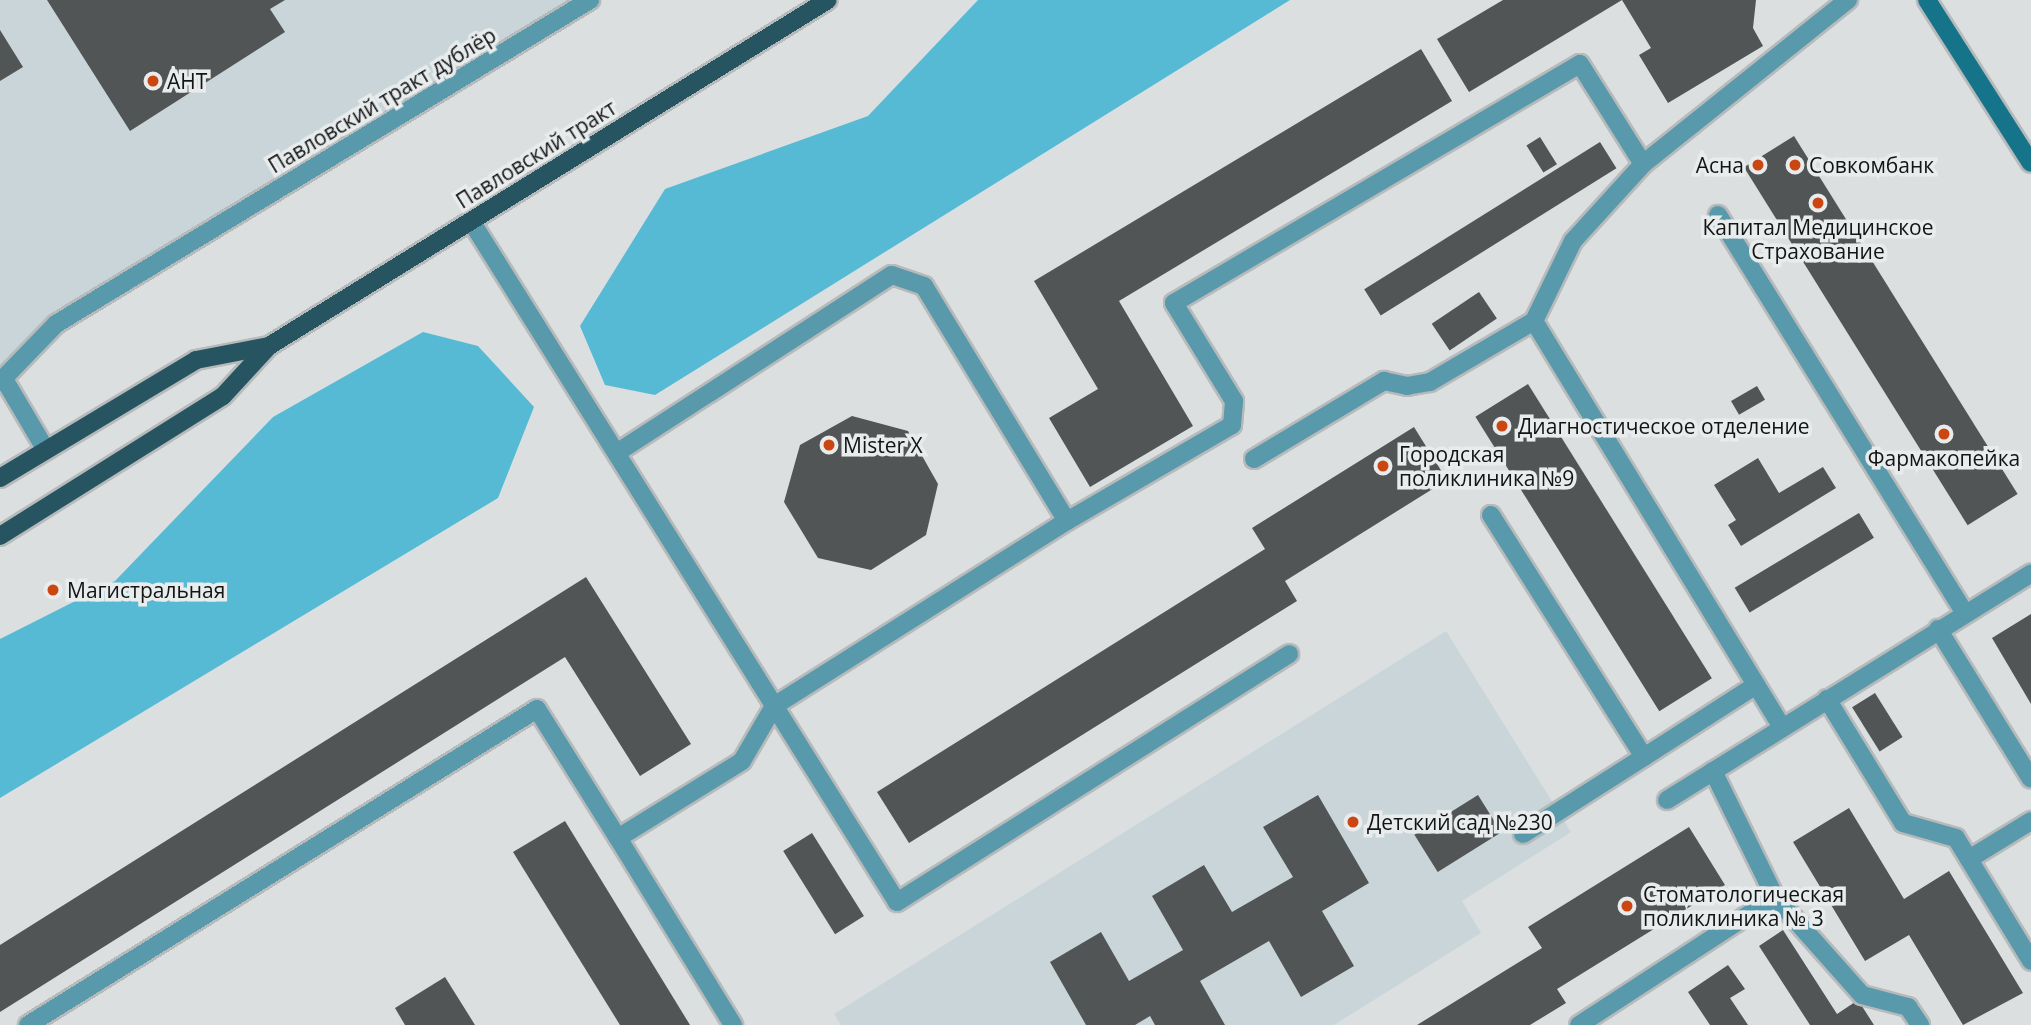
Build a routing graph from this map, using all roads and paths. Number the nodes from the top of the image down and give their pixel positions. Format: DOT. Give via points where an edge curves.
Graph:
graph roads {
  1 [pos="590,0"];
  2 [pos="828,0"];
  3 [pos="1847,0"];
  4 [pos="1927,0"];
  5 [pos="2031,163"];
  6 [pos="1643,164"];
  7 [pos="1718,215"];
  8 [pos="471,221"];
  9 [pos="1534,321"];
  10 [pos="269,346"];
  11 [pos="2,381"];
  12 [pos="46,450"];
  13 [pos="618,452"];
  14 [pos="1254,459"];
  15 [pos="0,478"];
  16 [pos="1491,515"];
  17 [pos="1067,521"];
  18 [pos="0,536"];
  19 [pos="2031,573"];
  20 [pos="1964,612"];
  21 [pos="1938,629"];
  22 [pos="1289,654"];
  23 [pos="1756,685"];
  24 [pos="1827,699"];
  25 [pos="774,706"];
  26 [pos="1783,727"];
  27 [pos="1644,757"];
  28 [pos="1713,771"];
  29 [pos="2031,779"];
  30 [pos="1667,800"];
  31 [pos="2031,821"];
  32 [pos="1523,834"];
  33 [pos="618,838"];
  34 [pos="1969,859"];
  35 [pos="1775,897"];
  36 [pos="2031,961"];
  37 [pos="1597,1020"];
  38 [pos="29,1025"];
  39 [pos="733,1025"];
  40 [pos="1579,1025"];
  41 [pos="1920,1025"];
  1 -- 11 [label="street, Павловский тракт дублёр" via="56,324"];
  2 -- 8 [label="main road, Павловский тракт"];
  3 -- 6 [label="street"];
  4 -- 5 [label="street"];
  6 -- 9 [label="street" via="1573,241"];
  6 -- 17 [label="street" via="1580,64 1174,303 1234,401 1232,425"];
  7 -- 20 [label="street"];
  8 -- 10 [label="main road, Павловский тракт"];
  8 -- 13 [label="street"];
  9 -- 14 [label="street" via="1430,382 1407,386 1384,381"];
  9 -- 23 [label="street"];
  10 -- 12 [label="main road, Павловский тракт" via="196,360"];
  10 -- 18 [label="main road, Павловский тракт" via="223,396"];
  11 -- 12 [label="street"];
  12 -- 15 [label="main road, Павловский тракт"];
  13 -- 17 [label="street" via="892,275 924,286"];
  13 -- 25 [label="street"];
  16 -- 27 [label="street"];
  17 -- 25 [label="street"];
  19 -- 20 [label="street"];
  20 -- 21 [label="street"];
  21 -- 24 [label="street"];
  21 -- 29 [label="street"];
  22 -- 25 [label="street" via="897,902"];
  23 -- 26 [label="street"];
  23 -- 27 [label="street"];
  24 -- 26 [label="street"];
  24 -- 34 [label="street" via="1903,823 1956,838"];
  25 -- 33 [label="street" via="742,761"];
  26 -- 28 [label="street"];
  27 -- 32 [label="street"];
  28 -- 30 [label="street"];
  28 -- 35 [label="street"];
  31 -- 34 [label="street"];
  33 -- 38 [label="street" via="537,709"];
  33 -- 39 [label="street"];
  34 -- 36 [label="street"];
  35 -- 37 [label="street"];
  35 -- 41 [label="street" via="1862,995 1908,1007"];
  37 -- 40 [label="street"];
}
